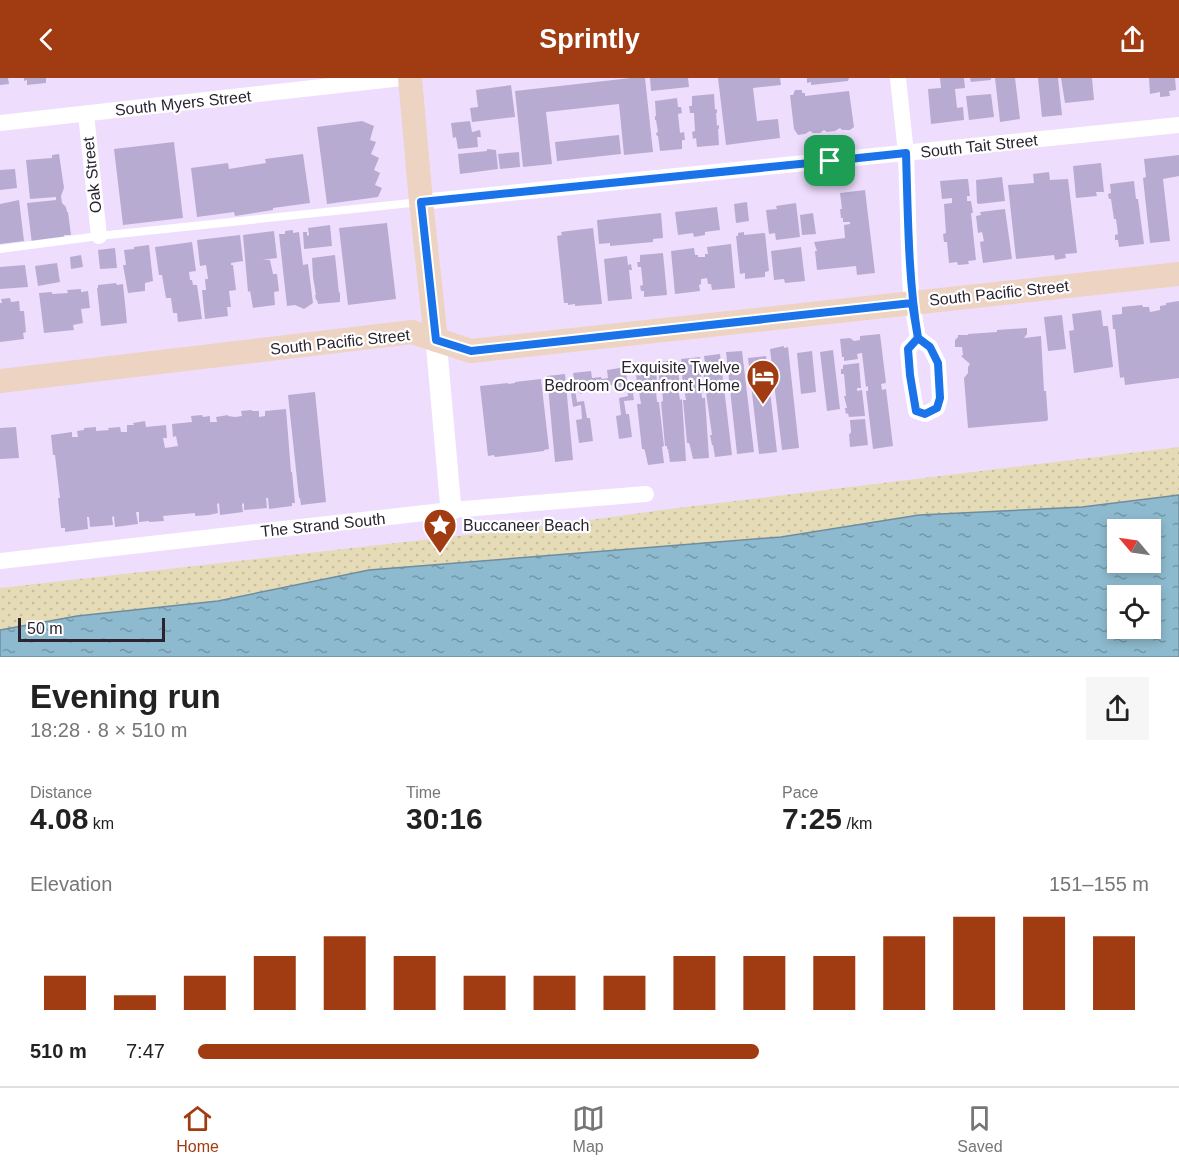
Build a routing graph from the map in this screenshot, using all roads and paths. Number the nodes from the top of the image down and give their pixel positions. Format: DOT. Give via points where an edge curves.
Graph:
graph roads {
  1 [pos="402,78"];
  2 [pos="410,78"];
  3 [pos="898,78"];
  4 [pos="86,114"];
  5 [pos="0,123"];
  6 [pos="1179,125"];
  7 [pos="906,153"];
  8 [pos="421,202"];
  9 [pos="99,236"];
  10 [pos="0,249"];
  11 [pos="1179,274"];
  12 [pos="912,303"];
  13 [pos="918,338"];
  14 [pos="436,340"];
  15 [pos="0,381"];
  16 [pos="646,494"];
  17 [pos="451,510"];
  18 [pos="0,561"];
  1 -- 4 [label="street, South Myers Street"];
  2 -- 8 [label="main road"];
  3 -- 7 [label="street"];
  4 -- 5 [label="street, South Myers Street"];
  4 -- 9 [label="street, Oak Street"];
  6 -- 7 [label="street, South Tait Street"];
  7 -- 8 [label="street, South Tait Street"];
  7 -- 12 [label="street"];
  8 -- 9 [label="lane"];
  8 -- 14 [label="main road"];
  9 -- 10 [label="lane"];
  11 -- 12 [label="main road, South Pacific Street"];
  12 -- 13 [label="street"];
  12 -- 14 [label="main road, South Pacific Street" via="471,351"];
  14 -- 15 [label="main road, South Pacific Street" via="412,332"];
  14 -- 17 [label="street"];
  16 -- 17 [label="street, The Strand South"];
  17 -- 18 [label="street, The Strand South"];
}
